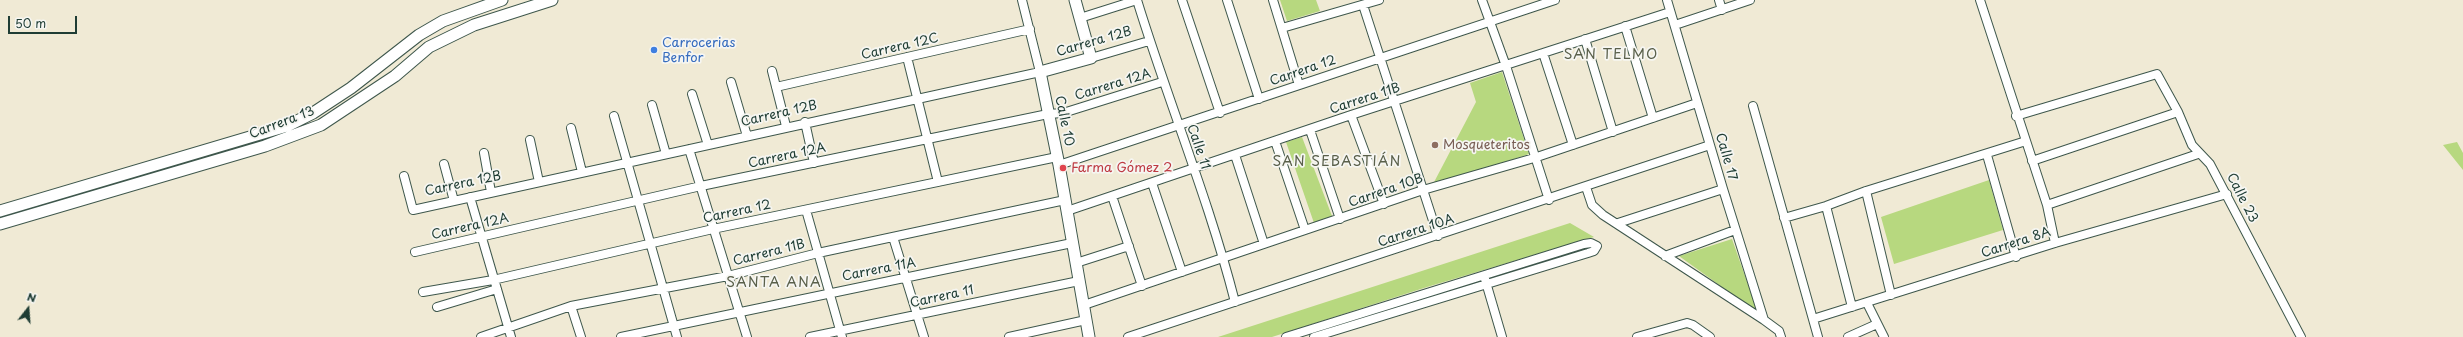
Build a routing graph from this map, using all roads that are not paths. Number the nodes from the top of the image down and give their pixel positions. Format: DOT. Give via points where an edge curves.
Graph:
graph roads {
  1 [pos="502,0"];
  2 [pos="552,0"];
  3 [pos="1022,0"];
  4 [pos="1075,0"];
  5 [pos="1137,0"];
  6 [pos="1182,0"];
  7 [pos="1227,0"];
  8 [pos="1273,0"];
  9 [pos="1379,0"];
  10 [pos="1482,0"];
  11 [pos="1555,0"];
  12 [pos="1667,0"];
  13 [pos="1719,0"];
  14 [pos="1750,0"];
  15 [pos="1980,0"];
  16 [pos="1363,5"];
  17 [pos="1722,10"];
  18 [pos="1670,12"];
  19 [pos="1080,18"];
  20 [pos="1490,21"];
  21 [pos="1675,25"];
  22 [pos="1625,26"];
  23 [pos="1282,28"];
  24 [pos="1030,29"];
  25 [pos="1585,39"];
  26 [pos="1149,41"];
  27 [pos="1543,53"];
  28 [pos="907,57"];
  29 [pos="1092,58"];
  30 [pos="1380,58"];
  31 [pos="1506,66"];
  32 [pos="772,71"];
  33 [pos="1040,72"];
  34 [pos="731,82"];
  35 [pos="1162,82"];
  36 [pos="1299,85"];
  37 [pos="776,87"];
  38 [pos="692,94"];
  39 [pos="919,98"];
  40 [pos="1259,99"];
  41 [pos="1394,102"];
  42 [pos="1697,103"];
  43 [pos="652,105"];
  44 [pos="1753,106"];
  45 [pos="2178,112"];
  46 [pos="1220,113"];
  47 [pos="1048,114"];
  48 [pos="1351,115"];
  49 [pos="614,116"];
  50 [pos="2016,116"];
  51 [pos="1653,118"];
  52 [pos="805,122"];
  53 [pos="786,126"];
  54 [pos="1178,126"];
  55 [pos="571,128"];
  56 [pos="1310,130"];
  57 [pos="1613,132"];
  58 [pos="747,136"];
  59 [pos="929,139"];
  60 [pos="530,140"];
  61 [pos="1275,141"];
  62 [pos="2026,141"];
  63 [pos="708,145"];
  64 [pos="1573,145"];
  65 [pos="1710,145"];
  66 [pos="689,149"];
  67 [pos="484,153"];
  68 [pos="666,154"];
  69 [pos="2198,154"];
  70 [pos="1235,155"];
  71 [pos="1987,155"];
  72 [pos="1534,158"];
  73 [pos="1058,161"];
  74 [pos="2032,161"];
  75 [pos="626,163"];
  76 [pos="814,163"];
  77 [pos="444,164"];
  78 [pos="1193,170"];
  79 [pos="582,172"];
  80 [pos="404,176"];
  81 [pos="539,182"];
  82 [pos="938,182"];
  83 [pos="1152,184"];
  84 [pos="701,186"];
  85 [pos="1586,187"];
  86 [pos="1723,189"];
  87 [pos="1423,190"];
  88 [pos="1866,191"];
  89 [pos="64,192"];
  90 [pos="491,192"];
  91 [pos="2227,194"];
  92 [pos="1112,196"];
  93 [pos="470,197"];
  94 [pos="454,200"];
  95 [pos="1549,200"];
  96 [pos="637,201"];
  97 [pos="68,204"];
  98 [pos="1384,204"];
  99 [pos="2047,205"];
  100 [pos="1066,206"];
  101 [pos="1826,206"];
  102 [pos="806,210"];
  103 [pos="0,211"];
  104 [pos="1784,218"];
  105 [pos="1340,219"];
  106 [pos="1618,223"];
  107 [pos="0,224"];
  108 [pos="713,229"];
  109 [pos="1305,230"];
  110 [pos="1735,230"];
  111 [pos="482,236"];
  112 [pos="1438,236"];
  113 [pos="893,237"];
  114 [pos="1072,243"];
  115 [pos="2055,243"];
  116 [pos="1264,244"];
  117 [pos="649,245"];
  118 [pos="1129,246"];
  119 [pos="415,252"];
  120 [pos="818,253"];
  121 [pos="1664,256"];
  122 [pos="2016,257"];
  123 [pos="1224,259"];
  124 [pos="1076,263"];
  125 [pos="1182,272"];
  126 [pos="1483,274"];
  127 [pos="728,276"];
  128 [pos="906,277"];
  129 [pos="494,280"];
  130 [pos="1079,281"];
  131 [pos="1486,284"];
  132 [pos="1142,286"];
  133 [pos="497,289"];
  134 [pos="662,289"];
  135 [pos="423,292"];
  136 [pos="829,292"];
  137 [pos="1891,295"];
  138 [pos="1235,302"];
  139 [pos="1866,303"];
  140 [pos="1084,305"];
  141 [pos="571,306"];
  142 [pos="436,307"];
  143 [pos="1852,307"];
  144 [pos="739,312"];
  145 [pos="917,315"];
  146 [pos="1813,319"];
  147 [pos="1086,320"];
  148 [pos="1764,320"];
  149 [pos="1876,324"];
  150 [pos="673,325"];
  151 [pos="510,333"];
  152 [pos="841,334"];
  153 [pos="481,337"];
  154 [pos="581,337"];
  155 [pos="621,337"];
  156 [pos="677,337"];
  157 [pos="747,337"];
  158 [pos="810,337"];
  159 [pos="924,337"];
  160 [pos="1009,337"];
  161 [pos="1089,337"];
  162 [pos="1128,337"];
  163 [pos="1286,337"];
  164 [pos="1314,337"];
  165 [pos="1502,337"];
  166 [pos="1637,337"];
  167 [pos="1710,337"];
  168 [pos="1782,337"];
  169 [pos="1818,337"];
  170 [pos="1848,337"];
  171 [pos="1884,337"];
  172 [pos="2301,337"];
  1 -- 89 [label="street, Carrera 13" via="443,21 419,35 352,88 313,113 286,126"];
  2 -- 97 [label="street, Carrera 13" via="474,25 429,47 395,76 321,125 265,146"];
  3 -- 24 [label="street, Calle 10"];
  4 -- 19 [label="street"];
  5 -- 19 [label="street"];
  5 -- 26 [label="street, Calle 11"];
  6 -- 46 [label="street"];
  7 -- 40 [label="street"];
  8 -- 23 [label="street"];
  9 -- 16 [label="street"];
  10 -- 20 [label="street"];
  11 -- 20 [label="street, Carrera 12"];
  12 -- 18 [label="street, Calle 17"];
  13 -- 17 [label="street"];
  14 -- 17 [label="street"];
  15 -- 50 [label="street"];
  16 -- 23 [label="street"];
  16 -- 30 [label="street"];
  17 -- 21 [label="street"];
  18 -- 21 [label="street, Calle 17"];
  18 -- 22 [label="street, Carrera 11B"];
  19 -- 29 [label="street"];
  20 -- 30 [label="street, Carrera 12"];
  20 -- 31 [label="street"];
  21 -- 42 [label="street, Calle 17"];
  22 -- 25 [label="street, Carrera 11B"];
  22 -- 51 [label="street"];
  23 -- 36 [label="street"];
  24 -- 28 [label="street, Carrera 12C"];
  24 -- 33 [label="street, Calle 10"];
  25 -- 27 [label="street, Carrera 11B"];
  25 -- 57 [label="street"];
  26 -- 29 [label="street, Carrera 12B"];
  26 -- 35 [label="street, Calle 11"];
  27 -- 31 [label="street, Carrera 11B"];
  27 -- 64 [label="street"];
  28 -- 37 [label="street, Carrera 12C"];
  28 -- 39 [label="street"];
  29 -- 33 [label="street, Carrera 12B"];
  30 -- 36 [label="street, Carrera 12"];
  30 -- 41 [label="street"];
  31 -- 41 [label="street, Carrera 11B"];
  31 -- 72 [label="street"];
  32 -- 37 [label="street"];
  33 -- 39 [label="street, Carrera 12B"];
  33 -- 47 [label="street, Calle 10"];
  34 -- 58 [label="street"];
  35 -- 47 [label="street, Carrera 12A" via="1063,113"];
  35 -- 54 [label="street, Calle 11"];
  36 -- 40 [label="street, Carrera 12"];
  37 -- 53 [label="street"];
  38 -- 63 [label="street"];
  39 -- 52 [label="street, Carrera 12B"];
  39 -- 59 [label="street"];
  40 -- 46 [label="street, Carrera 12"];
  41 -- 48 [label="street, Carrera 11B"];
  41 -- 87 [label="street"];
  42 -- 51 [label="street, Carrera 10B"];
  42 -- 65 [label="street, Calle 17"];
  43 -- 68 [label="street"];
  44 -- 104 [label="street"];
  45 -- 50 [label="street, Calle 23" via="2157,74"];
  45 -- 69 [label="street, Calle 23"];
  45 -- 74 [label="street"];
  46 -- 54 [label="street, Carrera 12"];
  47 -- 59 [label="street, Carrera 12A"];
  47 -- 73 [label="street, Calle 10"];
  48 -- 56 [label="street, Carrera 11B"];
  48 -- 98 [label="street"];
  49 -- 75 [label="street"];
  50 -- 62 [label="street"];
  51 -- 57 [label="street, Carrera 10B"];
  52 -- 53 [label="street, Carrera 12B"];
  52 -- 76 [label="street"];
  53 -- 58 [label="street, Carrera 12B"];
  54 -- 73 [label="street, Carrera 12"];
  54 -- 78 [label="street, Calle 11"];
  55 -- 79 [label="street"];
  56 -- 61 [label="street, Carrera 11B"];
  56 -- 105 [label="street"];
  57 -- 64 [label="street, Carrera 10B"];
  58 -- 63 [label="street, Carrera 12B"];
  59 -- 76 [label="street, Carrera 12A"];
  59 -- 82 [label="street"];
  60 -- 81 [label="street"];
  61 -- 70 [label="street, Carrera 11B"];
  61 -- 109 [label="street"];
  62 -- 71 [label="street"];
  62 -- 74 [label="street"];
  63 -- 66 [label="street, Carrera 12B"];
  64 -- 72 [label="street, Carrera 10B"];
  65 -- 85 [label="street, Carrera 10A"];
  65 -- 86 [label="street, Calle 17"];
  66 -- 68 [label="street, Carrera 12B"];
  66 -- 84 [label="street"];
  67 -- 90 [label="street"];
  68 -- 75 [label="street, Carrera 12B"];
  69 -- 91 [label="street, Calle 23" via="2210,164"];
  69 -- 99 [label="street"];
  70 -- 78 [label="street, Carrera 11B"];
  70 -- 116 [label="street"];
  71 -- 88 [label="street"];
  71 -- 122 [label="street"];
  72 -- 87 [label="street, Carrera 10B"];
  72 -- 95 [label="street"];
  73 -- 82 [label="street, Carrera 12"];
  73 -- 100 [label="street, Calle 10"];
  74 -- 99 [label="street"];
  75 -- 79 [label="street, Carrera 12B"];
  75 -- 96 [label="street"];
  76 -- 84 [label="street, Carrera 12A"];
  77 -- 94 [label="street"];
  78 -- 83 [label="street, Carrera 11B"];
  78 -- 123 [label="street, Calle 11"];
  79 -- 81 [label="street, Carrera 12B"];
  80 -- 94 [label="street, Carrera 12B" via="413,210"];
  81 -- 90 [label="street, Carrera 12B"];
  82 -- 102 [label="street, Carrera 12"];
  83 -- 92 [label="street, Carrera 11B"];
  83 -- 125 [label="street"];
  84 -- 96 [label="street, Carrera 12A"];
  84 -- 108 [label="street"];
  85 -- 95 [label="street, Carrera 10A"];
  85 -- 106 [label="street" via="1592,205"];
  86 -- 106 [label="street"];
  86 -- 110 [label="street, Calle 17"];
  87 -- 98 [label="street, Carrera 10B"];
  87 -- 112 [label="street"];
  88 -- 101 [label="street"];
  88 -- 137 [label="street"];
  89 -- 97 [label="street"];
  89 -- 103 [label="street, Carrera 13"];
  90 -- 93 [label="street, Carrera 12B"];
  91 -- 115 [label="street, Carrera 8A"];
  91 -- 172 [label="street, Calle 23"];
  92 -- 100 [label="street, Carrera 11B"];
  92 -- 118 [label="street"];
  93 -- 94 [label="street, Carrera 12B"];
  93 -- 111 [label="street"];
  95 -- 112 [label="street, Carrera 10A"];
  96 -- 111 [label="street, Carrera 12A"];
  96 -- 117 [label="street"];
  97 -- 107 [label="street, Carrera 13"];
  98 -- 105 [label="street, Carrera 10B"];
  99 -- 115 [label="street"];
  100 -- 113 [label="street, Carrera 11B"];
  100 -- 114 [label="street, Calle 10"];
  101 -- 104 [label="street"];
  101 -- 143 [label="street"];
  102 -- 108 [label="street, Carrera 12"];
  102 -- 120 [label="street"];
  104 -- 146 [label="street"];
  105 -- 109 [label="street, Carrera 10B"];
  106 -- 121 [label="street"];
  108 -- 117 [label="street, Carrera 12"];
  108 -- 127 [label="street"];
  109 -- 116 [label="street, Carrera 10B"];
  110 -- 121 [label="street"];
  110 -- 148 [label="street, Calle 17"];
  111 -- 119 [label="street, Carrera 12A"];
  111 -- 129 [label="street"];
  112 -- 138 [label="street, Carrera 10A"];
  113 -- 120 [label="street, Carrera 11B"];
  113 -- 128 [label="street"];
  114 -- 124 [label="street, Calle 10"];
  114 -- 128 [label="street, Carrera 11A"];
  115 -- 122 [label="street, Carrera 8A"];
  116 -- 123 [label="street, Carrera 10B"];
  117 -- 129 [label="street, Carrera 12"];
  117 -- 134 [label="street"];
  118 -- 124 [label="street"];
  118 -- 132 [label="street"];
  120 -- 127 [label="street, Carrera 11B"];
  120 -- 136 [label="street"];
  121 -- 148 [label="street"];
  122 -- 137 [label="street, Carrera 8A"];
  123 -- 125 [label="street, Carrera 10B"];
  123 -- 138 [label="street, Calle 11"];
  124 -- 130 [label="street, Calle 10"];
  125 -- 132 [label="street, Carrera 10B"];
  126 -- 131 [label="street"];
  126 -- 131 [label="street" via="1584,244 1591,243 1597,246 1594,251"];
  126 -- 163 [label="street"];
  127 -- 134 [label="street, Carrera 11B"];
  127 -- 144 [label="street"];
  128 -- 136 [label="street, Carrera 11A"];
  128 -- 145 [label="street"];
  129 -- 133 [label="street"];
  129 -- 135 [label="street, Carrera 12"];
  130 -- 140 [label="street, Calle 10"];
  130 -- 145 [label="street, Carrera 11"];
  131 -- 164 [label="street"];
  131 -- 165 [label="street"];
  132 -- 140 [label="street, Carrera 10B"];
  133 -- 142 [label="street"];
  133 -- 151 [label="street"];
  134 -- 141 [label="street, Carrera 11B"];
  134 -- 150 [label="street"];
  136 -- 144 [label="street, Carrera 11A"];
  136 -- 152 [label="street"];
  137 -- 139 [label="street, Carrera 8A"];
  138 -- 162 [label="street, Carrera 10A"];
  139 -- 143 [label="street, Carrera 8A"];
  139 -- 149 [label="street"];
  140 -- 147 [label="street, Calle 10"];
  141 -- 151 [label="street, Carrera 11B"];
  141 -- 154 [label="street"];
  143 -- 146 [label="street, Carrera 8A"];
  144 -- 150 [label="street, Carrera 11A"];
  144 -- 157 [label="street"];
  145 -- 152 [label="street, Carrera 11"];
  145 -- 159 [label="street"];
  146 -- 169 [label="street"];
  147 -- 160 [label="street"];
  147 -- 161 [label="street, Calle 10"];
  148 -- 168 [label="street" via="1779,331"];
  149 -- 170 [label="street"];
  149 -- 171 [label="street"];
  150 -- 155 [label="street, Carrera 11A"];
  150 -- 156 [label="street"];
  151 -- 153 [label="street, Carrera 11B"];
  152 -- 158 [label="street, Carrera 11"];
  166 -- 167 [label="street" via="1687,323"];
}
